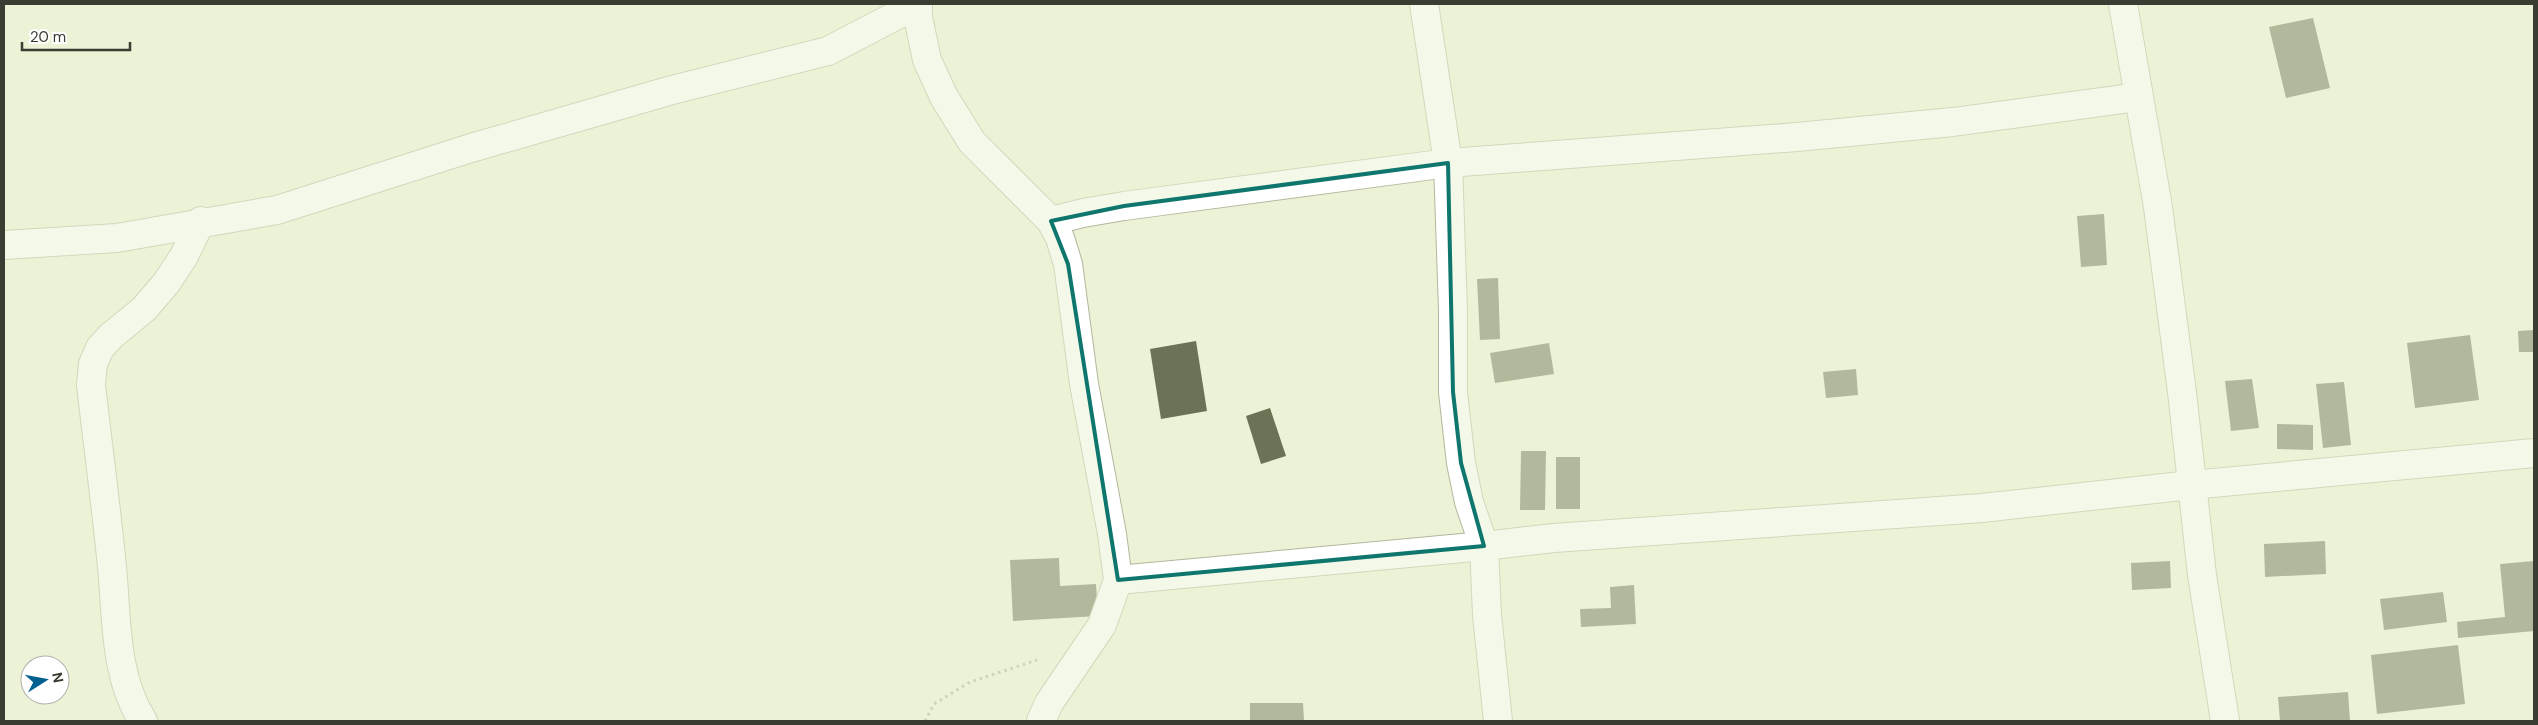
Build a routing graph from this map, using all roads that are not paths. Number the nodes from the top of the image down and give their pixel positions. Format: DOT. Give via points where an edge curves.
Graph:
graph roads {
  1 [pos="910,4"];
  2 [pos="918,4"];
  3 [pos="1424,4"];
  4 [pos="2123,4"];
  5 [pos="2138,97"];
  6 [pos="1448,163"];
  7 [pos="201,221"];
  8 [pos="1051,221"];
  9 [pos="4,245"];
  10 [pos="2534,453"];
  11 [pos="2191,485"];
  12 [pos="1484,546"];
  13 [pos="1118,580"];
  14 [pos="143,721"];
  15 [pos="1041,721"];
  16 [pos="1498,721"];
  17 [pos="2225,721"];
  1 -- 7 [label="street" via="867,33 828,51 652,95 470,148 277,210"];
  2 -- 8 [label="street" via="927,60 944,97 972,142"];
  3 -- 6 [label="street"];
  4 -- 5 [label="street"];
  5 -- 6 [label="street" via="1953,122 1797,137"];
  5 -- 11 [label="street" via="2158,207"];
  6 -- 8 [label="street" via="1124,206"];
  6 -- 12 [label="street" via="1453,392 1461,463"];
  7 -- 9 [label="street" via="117,238"];
  7 -- 14 [label="street" via="167,282 144,309 100,348 93,364 91,386 118,647 131,696"];
  8 -- 13 [label="street" via="1068,264 1084,384"];
  10 -- 11 [label="street"];
  11 -- 12 [label="street" via="1982,508 1554,538"];
  11 -- 17 [label="street"];
  12 -- 13 [label="street"];
  12 -- 16 [label="street" via="1487,615"];
  13 -- 15 [label="street" via="1102,626 1083,650"];
}
